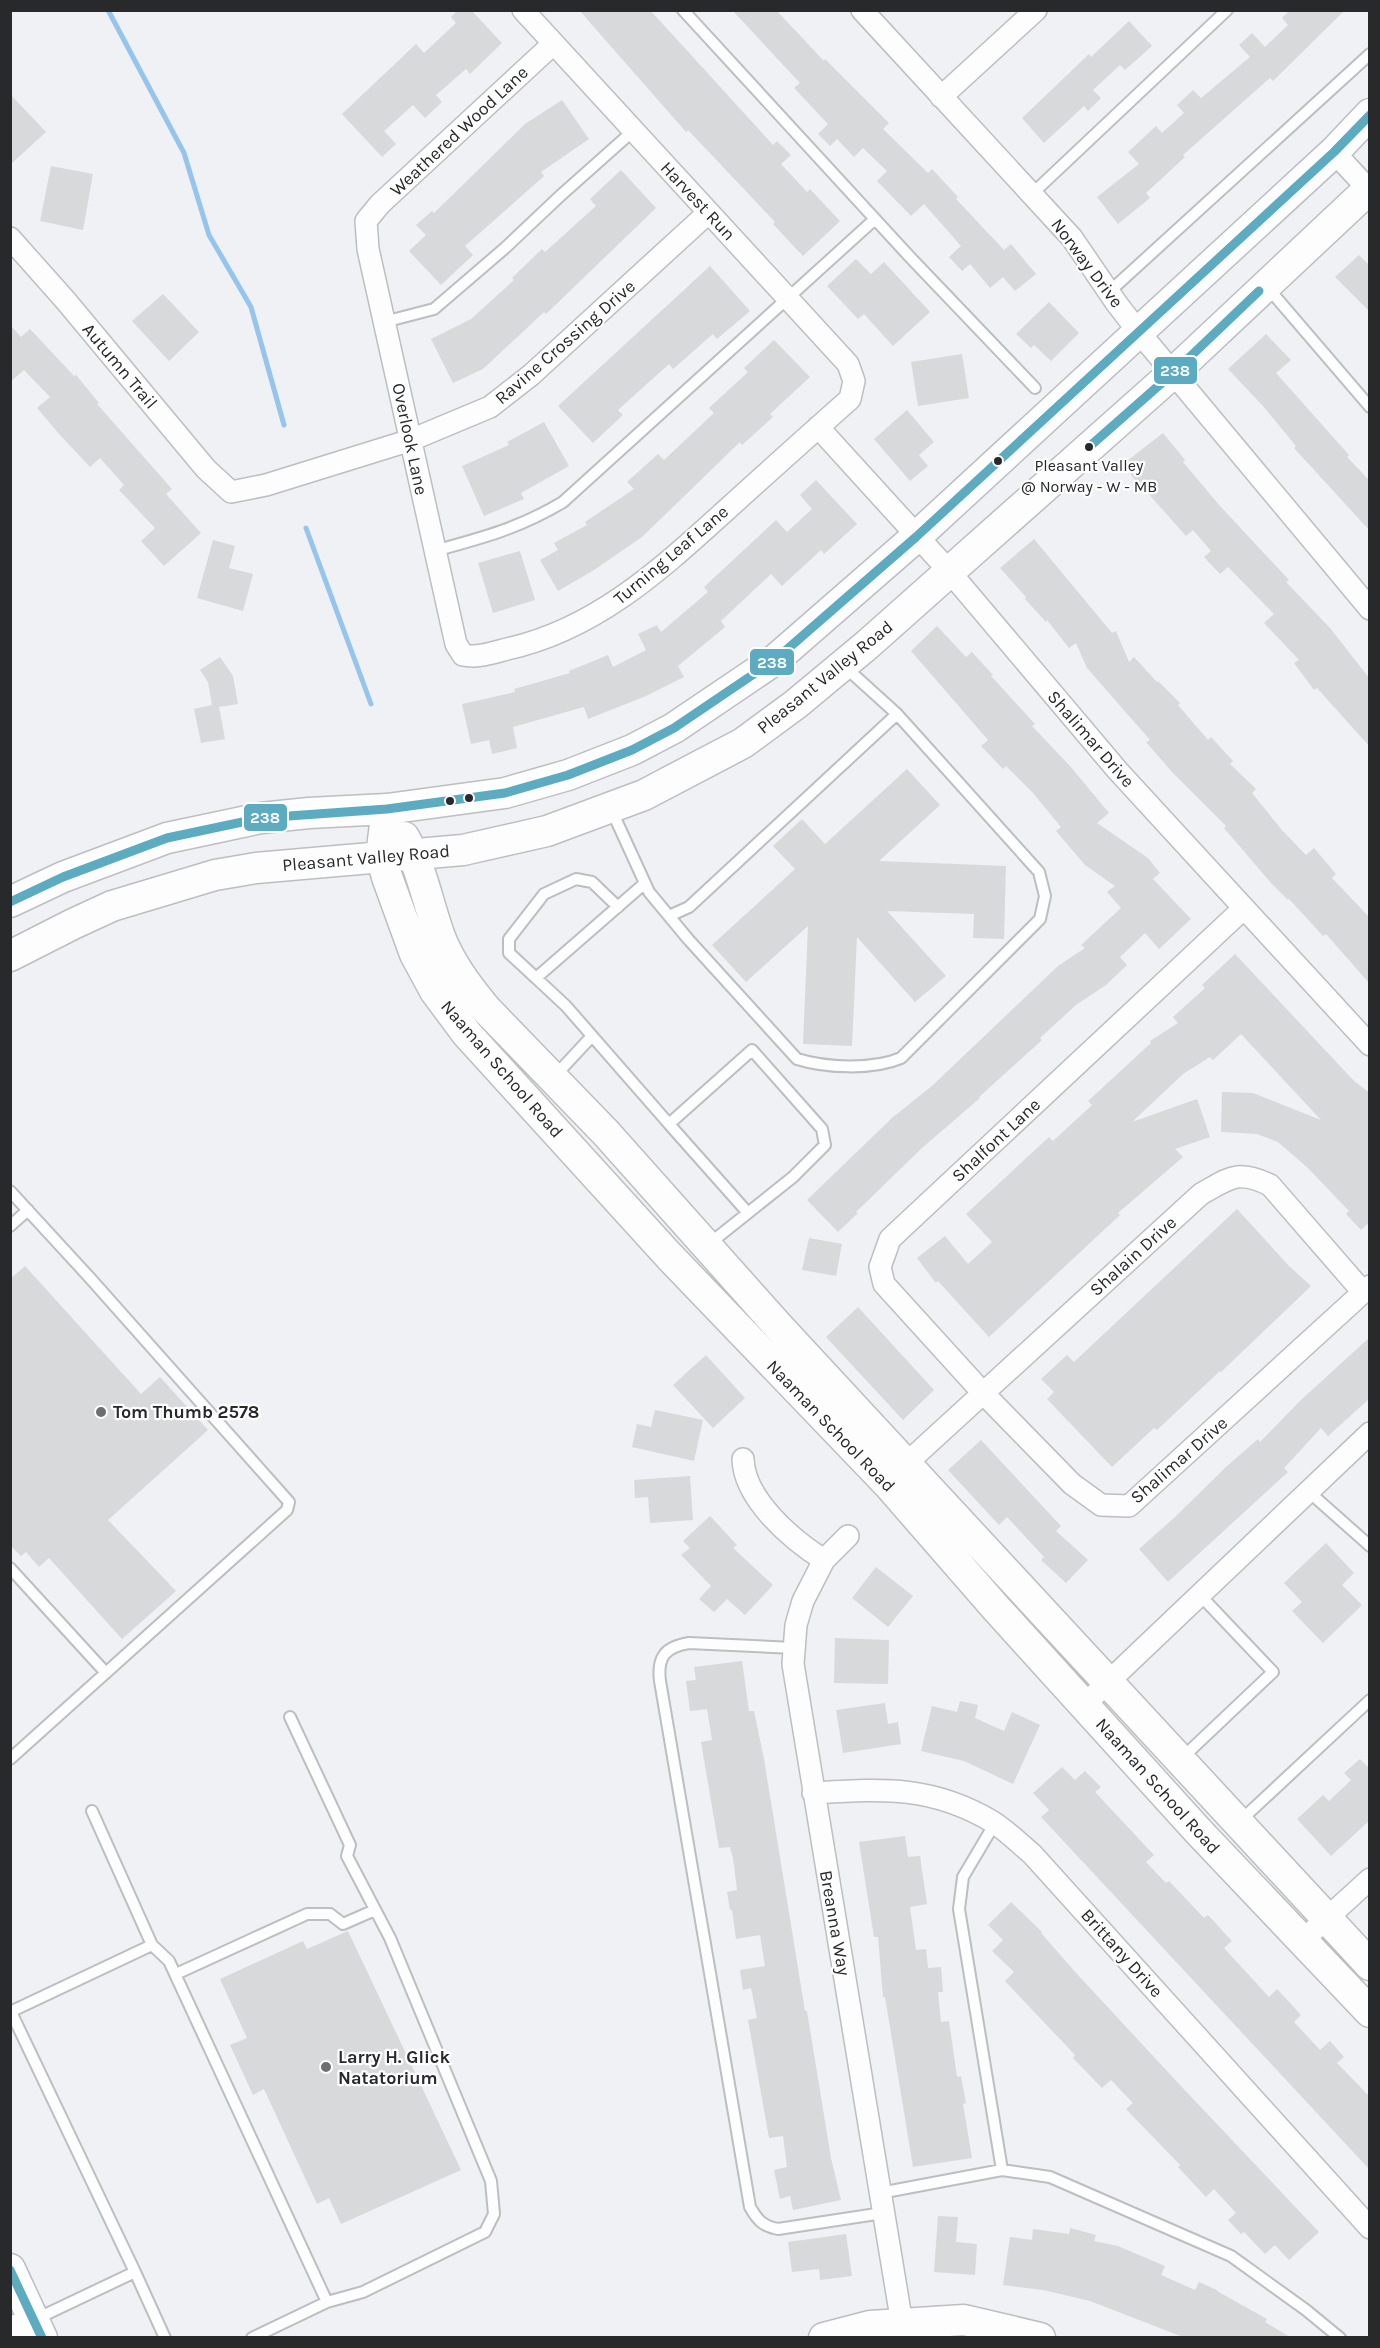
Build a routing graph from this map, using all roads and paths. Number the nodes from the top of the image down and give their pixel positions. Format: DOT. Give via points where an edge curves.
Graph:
graph roads {
  1 [pos="523,10"];
  2 [pos="683,10"];
  3 [pos="862,10"];
  4 [pos="1036,10"];
  5 [pos="1227,10"];
  6 [pos="553,44"];
  7 [pos="1370,54"];
  8 [pos="941,96"];
  9 [pos="1370,114"];
  10 [pos="633,131"];
  11 [pos="1334,152"];
  12 [pos="1369,190"];
  13 [pos="1032,194"];
  14 [pos="708,213"];
  15 [pos="875,219"];
  16 [pos="366,221"];
  17 [pos="10,238"];
  18 [pos="1266,285"];
  19 [pos="1109,292"];
  20 [pos="787,297"];
  21 [pos="384,322"];
  22 [pos="1138,331"];
  23 [pos="1173,373"];
  24 [pos="1035,388"];
  25 [pos="850,399"];
  26 [pos="1370,407"];
  27 [pos="818,428"];
  28 [pos="411,440"];
  29 [pos="231,492"];
  30 [pos="916,537"];
  31 [pos="434,551"];
  32 [pos="949,571"];
  33 [pos="1370,609"];
  34 [pos="463,655"];
  35 [pos="843,665"];
  36 [pos="897,714"];
  37 [pos="611,808"];
  38 [pos="387,809"];
  39 [pos="414,853"];
  40 [pos="381,856"];
  41 [pos="645,883"];
  42 [pos="10,902"];
  43 [pos="618,907"];
  44 [pos="1243,909"];
  45 [pos="669,916"];
  46 [pos="10,956"];
  47 [pos="536,978"];
  48 [pos="592,1036"];
  49 [pos="1370,1045"];
  50 [pos="553,1078"];
  51 [pos="669,1124"];
  52 [pos="10,1191"];
  53 [pos="28,1210"];
  54 [pos="748,1213"];
  55 [pos="10,1226"];
  56 [pos="706,1246"];
  57 [pos="1366,1289"];
  58 [pos="983,1393"];
  59 [pos="1370,1433"];
  60 [pos="743,1459"];
  61 [pos="896,1474"];
  62 [pos="1308,1491"];
  63 [pos="848,1536"];
  64 [pos="1370,1546"];
  65 [pos="824,1560"];
  66 [pos="10,1568"];
  67 [pos="1199,1594"];
  68 [pos="794,1648"];
  69 [pos="106,1673"];
  70 [pos="1106,1681"];
  71 [pos="1370,1700"];
  72 [pos="1084,1705"];
  73 [pos="290,1717"];
  74 [pos="13,1752"];
  75 [pos="1180,1760"];
  76 [pos="813,1793"];
  77 [pos="92,1811"];
  78 [pos="995,1823"];
  79 [pos="1238,1823"];
  80 [pos="1370,1879"];
  81 [pos="375,1910"];
  82 [pos="1326,1919"];
  83 [pos="1303,1940"];
  84 [pos="152,1945"];
  85 [pos="1370,1965"];
  86 [pos="176,1974"];
  87 [pos="11,2012"];
  88 [pos="1370,2012"];
  89 [pos="1002,2170"];
  90 [pos="882,2203"];
  91 [pos="1370,2228"];
  92 [pos="10,2269"];
  93 [pos="135,2272"];
  94 [pos="327,2302"];
  95 [pos="902,2324"];
  96 [pos="29,2331"];
  97 [pos="1003,2332"];
  98 [pos="165,2337"];
  99 [pos="252,2337"];
  100 [pos="824,2337"];
  101 [pos="1040,2337"];
  102 [pos="1340,2337"];
  1 -- 6 [label="street, Harvest Run"];
  2 -- 15 [label="lane"];
  3 -- 8 [label="street, Norway Drive"];
  4 -- 8 [label="street"];
  5 -- 13 [label="lane"];
  6 -- 10 [label="street, Harvest Run"];
  6 -- 16 [label="street, Weathered Wood Lane"];
  7 -- 19 [label="lane"];
  8 -- 13 [label="street, Norway Drive"];
  9 -- 11 [label="main road"];
  10 -- 14 [label="street, Harvest Run"];
  10 -- 21 [label="lane" via="434,309"];
  11 -- 12 [label="street"];
  11 -- 22 [label="main road"];
  12 -- 18 [label="main road, Pleasant Valley Road"];
  13 -- 19 [label="street, Norway Drive" via="1072,238"];
  14 -- 20 [label="street, Harvest Run"];
  14 -- 28 [label="street, Ravine Crossing Drive" via="511,393 472,416"];
  15 -- 20 [label="lane"];
  15 -- 24 [label="lane"];
  16 -- 21 [label="street, Overlook Lane"];
  17 -- 29 [label="street, Autumn Trail" via="206,469"];
  18 -- 23 [label="main road, Pleasant Valley Road"];
  18 -- 26 [label="lane"];
  19 -- 22 [label="street, Norway Drive"];
  20 -- 25 [label="street, Harvest Run" via="848,364 854,381"];
  20 -- 31 [label="lane" via="563,502 512,529"];
  21 -- 28 [label="street, Overlook Lane"];
  22 -- 23 [label="street, Norway Drive"];
  22 -- 30 [label="main road"];
  23 -- 32 [label="main road, Pleasant Valley Road"];
  23 -- 33 [label="street, Norway Drive"];
  25 -- 27 [label="street, Turning Leaf Lane"];
  27 -- 30 [label="street, Shalimar Drive"];
  27 -- 34 [label="street, Turning Leaf Lane" via="671,559 611,605 553,636 474,657"];
  28 -- 29 [label="street, Ravine Crossing Drive"];
  28 -- 31 [label="street, Overlook Lane"];
  30 -- 32 [label="street, Shalimar Drive"];
  30 -- 38 [label="main road" via="776,659 674,728 632,750 526,787 479,798"];
  31 -- 34 [label="street, Overlook Lane" via="456,644"];
  32 -- 35 [label="main road, Pleasant Valley Road"];
  32 -- 44 [label="street, Shalimar Drive" via="1118,771"];
  35 -- 36 [label="lane"];
  35 -- 37 [label="main road, Pleasant Valley Road" via="743,743"];
  36 -- 45 [label="lane" via="689,907"];
  36 -- 45 [label="lane" via="1039,872 1045,896 1040,919 901,1058 885,1065 816,1065 797,1059"];
  37 -- 39 [label="main road, Pleasant Valley Road" via="547,831 463,850"];
  37 -- 41 [label="lane"];
  38 -- 39 [label="main road, Naaman School Road"];
  38 -- 40 [label="main road, Naaman School Road"];
  38 -- 42 [label="main road" via="261,819 167,838 63,877"];
  39 -- 40 [label="main road, Pleasant Valley Road"];
  39 -- 50 [label="main road, Naaman School Road" via="441,939 471,990"];
  40 -- 46 [label="main road, Pleasant Valley Road" via="215,875 112,906"];
  40 -- 61 [label="main road, Naaman School Road" via="415,954 435,991 467,1034 670,1257"];
  41 -- 43 [label="lane"];
  41 -- 45 [label="lane"];
  43 -- 47 [label="lane"];
  43 -- 47 [label="lane" via="592,882 576,879 544,894 510,939 509,953"];
  44 -- 49 [label="street, Shalimar Drive"];
  44 -- 58 [label="street, Shalfont Lane" via="890,1239 880,1267 884,1284"];
  47 -- 48 [label="lane"];
  48 -- 50 [label="lane"];
  48 -- 51 [label="lane"];
  50 -- 56 [label="main road, Naaman School Road"];
  51 -- 54 [label="lane"];
  51 -- 54 [label="lane" via="752,1050 822,1129 825,1145"];
  52 -- 53 [label="lane"];
  53 -- 55 [label="lane"];
  53 -- 69 [label="lane" via="289,1502 288,1510"];
  54 -- 56 [label="lane"];
  56 -- 61 [label="main road, Naaman School Road"];
  57 -- 58 [label="street, Shalain Drive" via="1270,1185 1254,1177 1233,1176 1201,1194"];
  57 -- 58 [label="street, Shalimar Drive" via="1129,1506 1101,1505 1072,1484"];
  58 -- 61 [label="street, Shalain Drive"];
  59 -- 62 [label="street"];
  60 -- 65 [label="street" via="743,1472 754,1494 798,1543"];
  61 -- 70 [label="main road, Naaman School Road"];
  61 -- 72 [label="main road, Naaman School Road"];
  62 -- 64 [label="lane"];
  62 -- 67 [label="street"];
  63 -- 65 [label="street, Breanna Way"];
  65 -- 68 [label="street, Breanna Way" via="803,1601"];
  66 -- 69 [label="lane"];
  67 -- 70 [label="street"];
  67 -- 75 [label="lane" via="1273,1672"];
  68 -- 76 [label="street, Breanna Way" via="793,1665"];
  68 -- 90 [label="lane" via="675,1645 661,1661 660,1681 750,2207 757,2220 778,2229"];
  69 -- 74 [label="lane"];
  70 -- 72 [label="street"];
  70 -- 75 [label="main road, Naaman School Road"];
  71 -- 79 [label="lane"];
  72 -- 83 [label="main road, Naaman School Road"];
  73 -- 81 [label="lane" via="350,1845 347,1856"];
  75 -- 79 [label="main road, Naaman School Road"];
  76 -- 78 [label="street, Brittany Drive" via="884,1789 911,1792 948,1801"];
  76 -- 90 [label="street, Breanna Way"];
  77 -- 84 [label="lane"];
  78 -- 89 [label="lane" via="963,1877 959,1909"];
  78 -- 91 [label="street, Brittany Drive" via="1032,1854"];
  79 -- 82 [label="main road, Naaman School Road"];
  80 -- 82 [label="street"];
  81 -- 86 [label="lane" via="343,1924 330,1914 308,1914"];
  81 -- 94 [label="lane" via="491,2181 494,2214 485,2232 363,2292"];
  82 -- 83 [label="street"];
  82 -- 85 [label="main road, Naaman School Road"];
  83 -- 88 [label="main road, Naaman School Road"];
  84 -- 86 [label="lane"];
  84 -- 87 [label="lane"];
  86 -- 94 [label="lane"];
  87 -- 93 [label="lane"];
  89 -- 90 [label="lane"];
  89 -- 102 [label="lane" via="1050,2177 1231,2256"];
  90 -- 95 [label="street, Breanna Way"];
  92 -- 96 [label="main road"];
  93 -- 96 [label="lane"];
  93 -- 98 [label="lane"];
  94 -- 99 [label="lane"];
  95 -- 97 [label="main road" via="964,2320"];
  95 -- 100 [label="main road" via="870,2326"];
  97 -- 101 [label="main road"];
}
